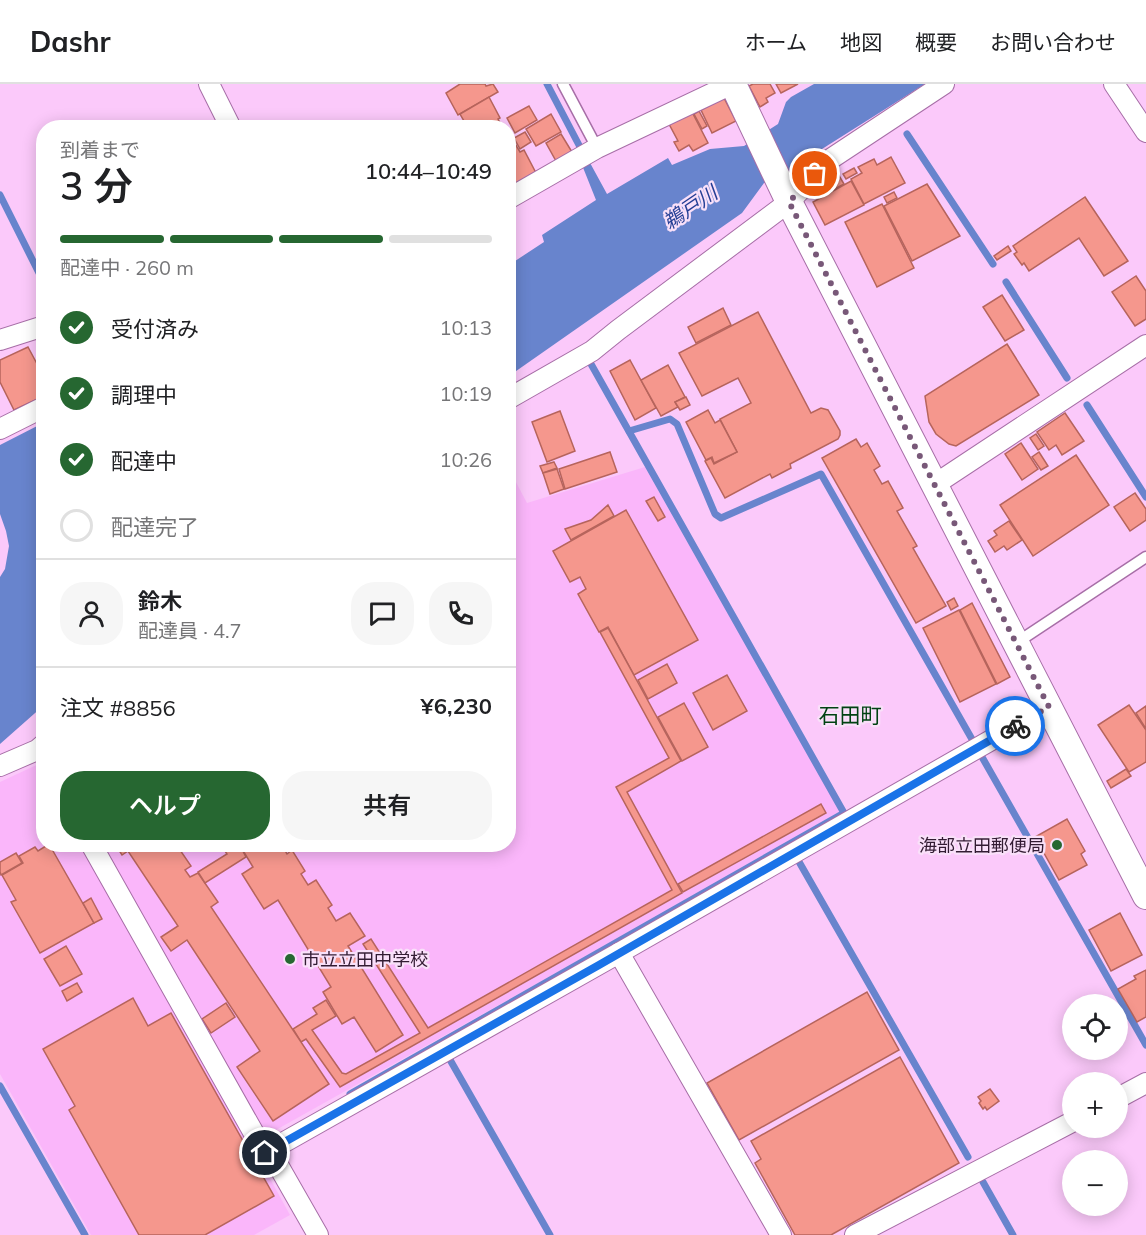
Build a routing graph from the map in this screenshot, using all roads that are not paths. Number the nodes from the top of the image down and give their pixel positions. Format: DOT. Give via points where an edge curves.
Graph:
graph roads {
  1 [pos="209,84"];
  2 [pos="563,84"];
  3 [pos="732,84"];
  4 [pos="944,84"];
  5 [pos="1114,84"];
  6 [pos="227,120"];
  7 [pos="1146,132"];
  8 [pos="597,148"];
  9 [pos="785,193"];
  10 [pos="516,194"];
  11 [pos="36,329"];
  12 [pos="0,340"];
  13 [pos="1146,345"];
  14 [pos="516,394"];
  15 [pos="36,411"];
  16 [pos="0,429"];
  17 [pos="934,485"];
  18 [pos="1146,557"];
  19 [pos="1016,643"];
  20 [pos="1049,707"];
  21 [pos="36,753"];
  22 [pos="0,766"];
  23 [pos="96,852"];
  24 [pos="1146,896"];
  25 [pos="619,953"];
  26 [pos="1146,1083"];
  27 [pos="1128,1093"];
  28 [pos="1062,1127"];
  29 [pos="270,1151"];
  30 [pos="318,1235"];
  31 [pos="781,1235"];
  32 [pos="855,1235"];
  1 -- 6 [label="street"];
  2 -- 8 [label="lane"];
  3 -- 8 [label="street"];
  3 -- 9 [label="street"];
  4 -- 9 [label="street"];
  5 -- 7 [label="street"];
  8 -- 10 [label="street"];
  9 -- 14 [label="street" via="592,351"];
  9 -- 17 [label="street"];
  11 -- 12 [label="street"];
  13 -- 17 [label="street"];
  15 -- 16 [label="street"];
  17 -- 19 [label="street"];
  18 -- 19 [label="lane"];
  19 -- 20 [label="street"];
  20 -- 24 [label="street"];
  20 -- 25 [label="street"];
  21 -- 22 [label="street"];
  23 -- 29 [label="street" via="265,1153"];
  25 -- 29 [label="street"];
  25 -- 31 [label="street"];
  26 -- 27 [label="street"];
  28 -- 32 [label="street"];
  29 -- 30 [label="street"];
}
